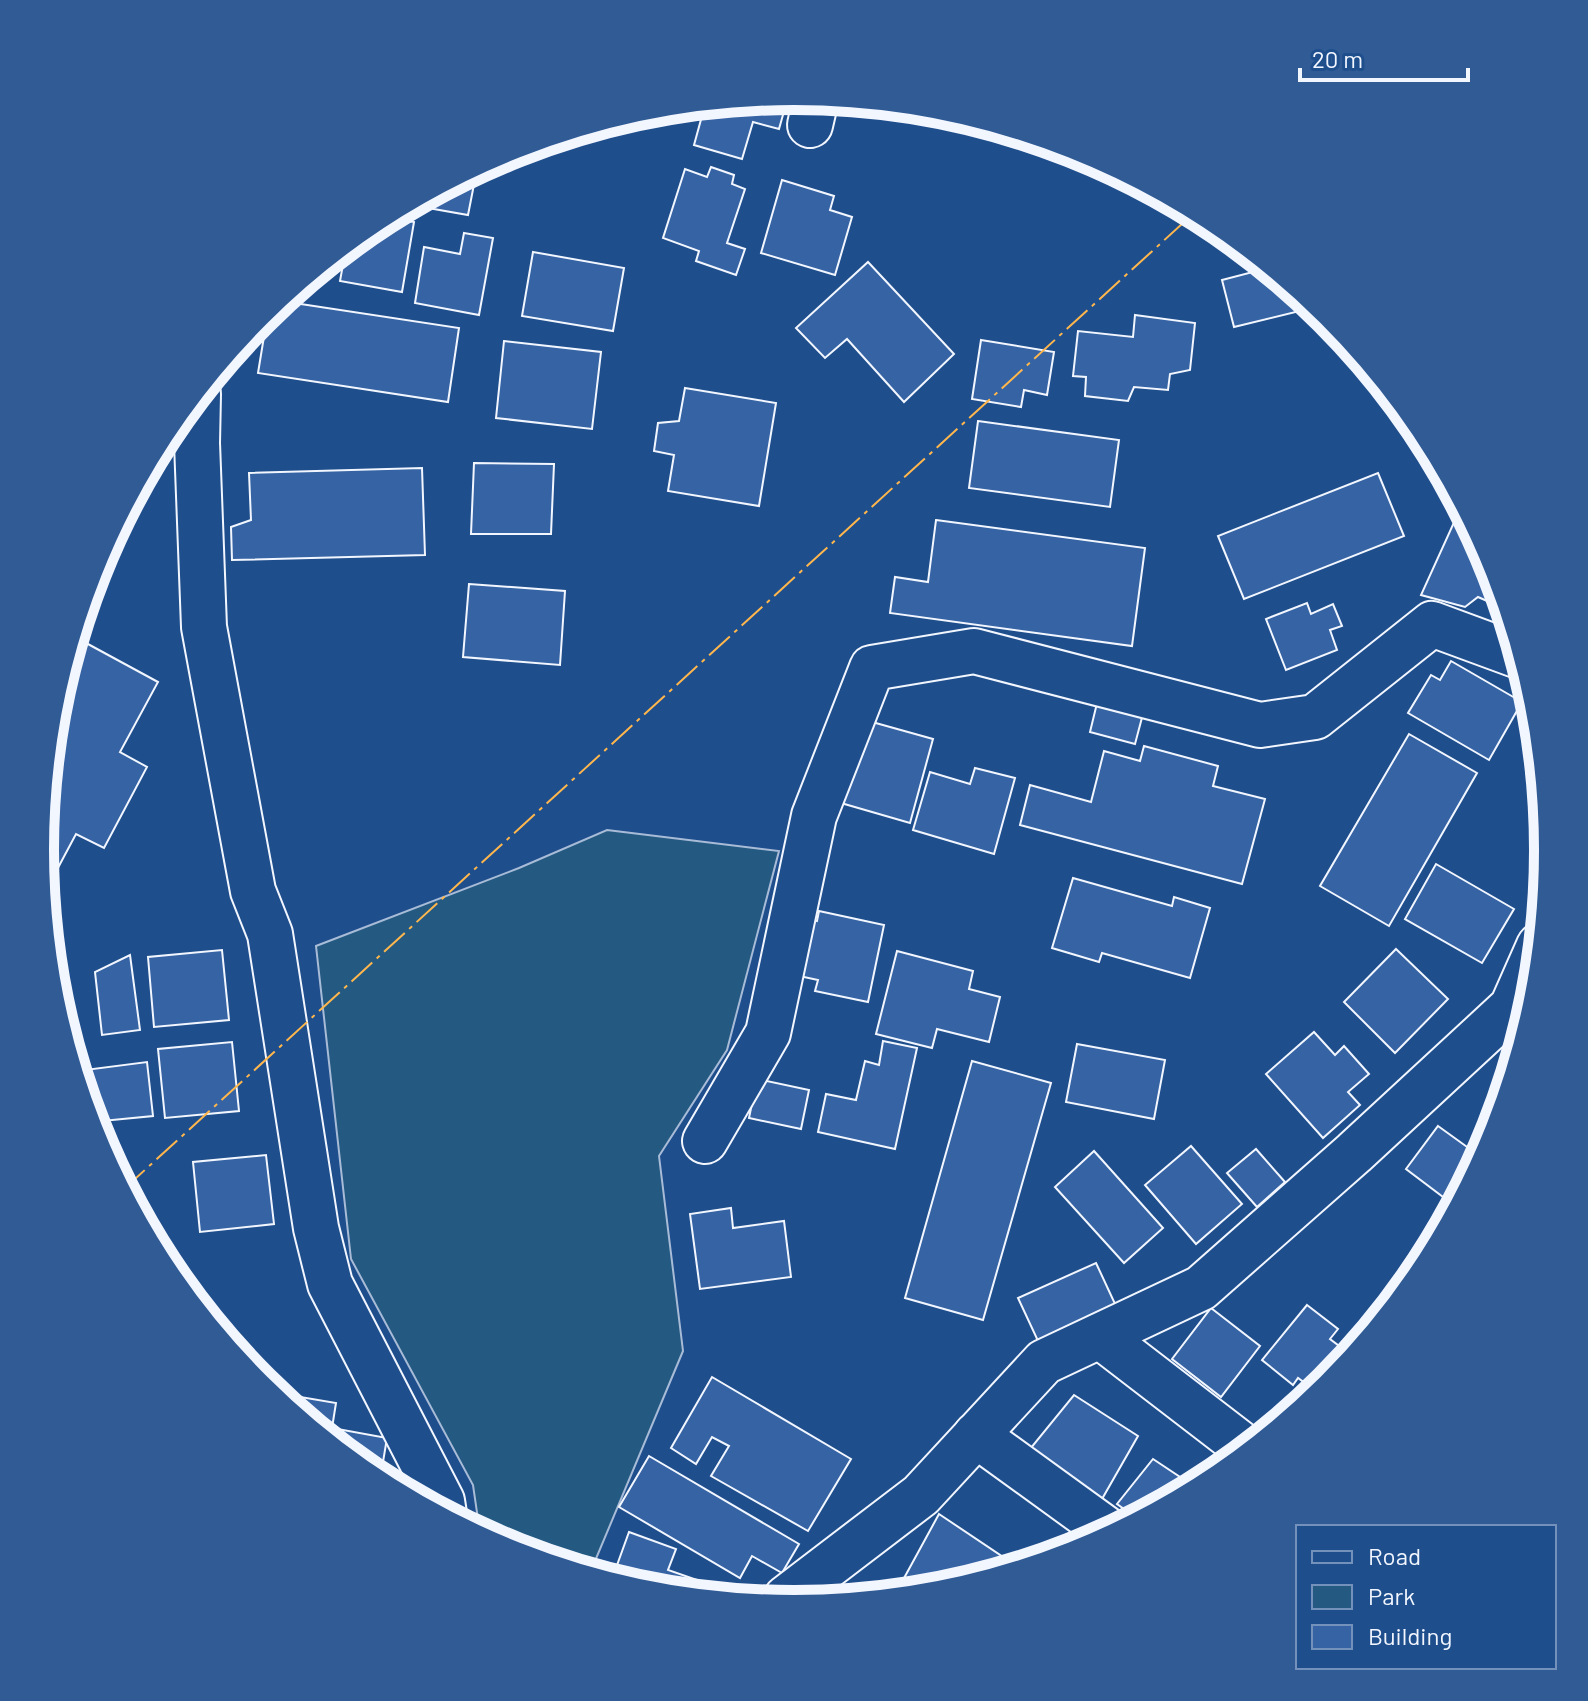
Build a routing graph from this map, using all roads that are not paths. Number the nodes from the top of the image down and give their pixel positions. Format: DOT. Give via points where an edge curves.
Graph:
graph roads {
  1 [pos="198,413"];
  2 [pos="1507,651"];
  3 [pos="1522,985"];
  4 [pos="705,1141"];
  5 [pos="1100,1336"];
  6 [pos="976,1435"];
  7 [pos="1238,1442"];
  8 [pos="442,1500"];
  9 [pos="1099,1524"];
  10 [pos="797,1590"];
  1 -- 8 [label="street" via="204,627 253,891 270,934 316,1228 330,1284"];
  2 -- 4 [label="street" via="1432,624 1315,717 1260,725 974,651 872,668 814,816 768,1033"];
  3 -- 5 [label="street" via="1512,1007 1201,1288"];
  5 -- 6 [label="street" via="1044,1362"];
  5 -- 7 [label="street"];
  6 -- 9 [label="street"];
  6 -- 10 [label="street" via="921,1495"];
}
